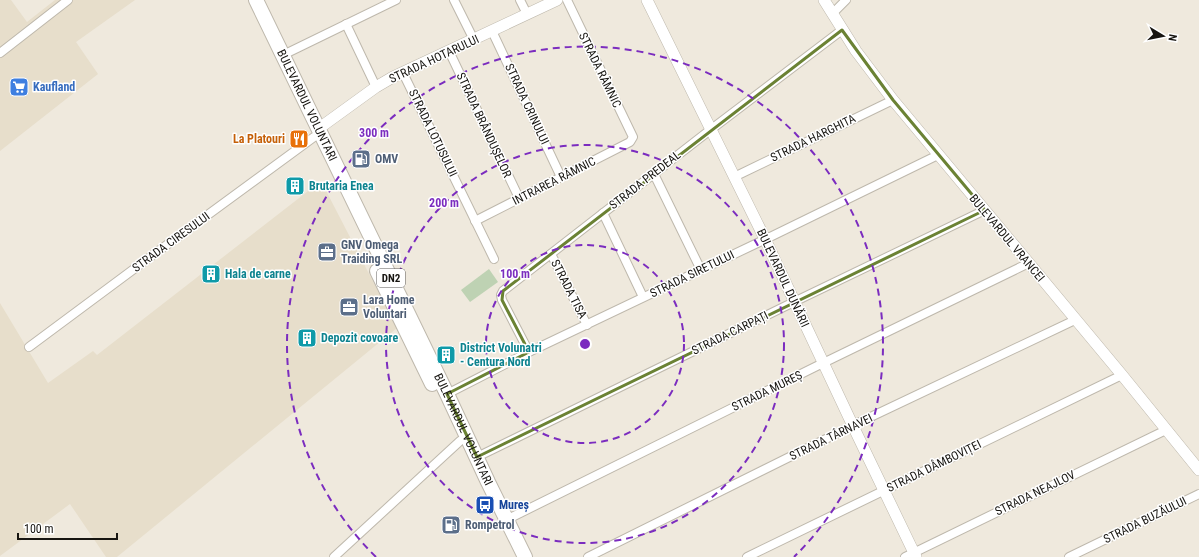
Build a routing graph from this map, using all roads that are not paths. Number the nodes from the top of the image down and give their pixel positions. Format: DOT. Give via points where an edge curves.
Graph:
graph roads {
  1 [pos="68,0"];
  2 [pos="396,0"];
  3 [pos="454,0"];
  4 [pos="520,0"];
  5 [pos="557,0"];
  6 [pos="567,0"];
  7 [pos="647,0"];
  8 [pos="824,0"];
  9 [pos="846,0"];
  10 [pos="256,1"];
  11 [pos="527,14"];
  12 [pos="832,14"];
  13 [pos="346,24"];
  14 [pos="842,30"];
  15 [pos="492,31"];
  16 [pos="474,40"];
  17 [pos="449,51"];
  18 [pos="0,53"];
  19 [pos="283,55"];
  20 [pos="403,73"];
  21 [pos="376,88"];
  22 [pos="893,100"];
  23 [pos="710,130"];
  24 [pos="316,133"];
  25 [pos="632,140"];
  26 [pos="938,155"];
  27 [pos="654,174"];
  28 [pos="561,176"];
  29 [pos="734,177"];
  30 [pos="519,198"];
  31 [pos="984,210"];
  32 [pos="603,213"];
  33 [pos="475,221"];
  34 [pos="765,239"];
  35 [pos="551,254"];
  36 [pos="494,259"];
  37 [pos="1029,264"];
  38 [pos="701,270"];
  39 [pos="643,298"];
  40 [pos="794,302"];
  41 [pos="1075,320"];
  42 [pos="587,325"];
  43 [pos="29,347"];
  44 [pos="529,352"];
  45 [pos="823,363"];
  46 [pos="1122,375"];
  47 [pos="447,394"];
  48 [pos="852,426"];
  49 [pos="1166,430"];
  50 [pos="460,441"];
  51 [pos="477,457"];
  52 [pos="1199,470"];
  53 [pos="884,490"];
  54 [pos="1199,494"];
  55 [pos="506,520"];
  56 [pos="912,556"];
  57 [pos="334,557"];
  58 [pos="515,557"];
  59 [pos="525,557"];
  60 [pos="588,557"];
  61 [pos="746,557"];
  62 [pos="1069,557"];
  1 -- 18 [label="street"];
  2 -- 13 [label="street"];
  3 -- 16 [label="street"];
  4 -- 11 [label="street"];
  5 -- 11 [label="street, STRADA HOTARULUI"];
  6 -- 25 [label="street, STRADA RÂMNIC" via="633,137"];
  7 -- 23 [label="street, BULEVARDUL DUNĂRII"];
  8 -- 12 [label="street, BULEVARDUL VRANCEI"];
  9 -- 12 [label="street"];
  10 -- 19 [label="highway, BULEVARDUL VOLUNTARI / DN2"];
  10 -- 24 [label="highway, BULEVARDUL VOLUNTARI / DN2"];
  11 -- 15 [label="street, STRADA HOTARULUI"];
  12 -- 14 [label="street, BULEVARDUL VRANCEI"];
  13 -- 19 [label="street"];
  13 -- 21 [label="street"];
  14 -- 22 [label="street, BULEVARDUL VRANCEI"];
  14 -- 23 [label="street, STRADA PREDEAL"];
  15 -- 16 [label="street, STRADA HOTARULUI"];
  15 -- 28 [label="street, STRADA CRINULUI"];
  16 -- 17 [label="street, STRADA HOTARULUI"];
  17 -- 20 [label="street, STRADA HOTARULUI"];
  17 -- 30 [label="street, STRADA BRÂNDUȘELOR"];
  19 -- 24 [label="highway, BULEVARDUL VOLUNTARI / DN2"];
  20 -- 21 [label="street, STRADA HOTARULUI"];
  20 -- 33 [label="street, STRADA LOTUSULUI"];
  21 -- 24 [label="street, STRADA HOTARULUI"];
  22 -- 26 [label="street, BULEVARDUL VRANCEI"];
  22 -- 29 [label="street, STRADA HARGHITA"];
  23 -- 27 [label="street, STRADA PREDEAL"];
  23 -- 29 [label="street, BULEVARDUL DUNĂRII"];
  24 -- 43 [label="street, STRADA CIRESULUI"];
  24 -- 47 [label="highway, BULEVARDUL VOLUNTARI / DN2"];
  24 -- 50 [label="highway, BULEVARDUL VOLUNTARI / DN2" via="389,297"];
  25 -- 28 [label="street, INTRAREA RÂMNIC"];
  26 -- 31 [label="street, BULEVARDUL VRANCEI"];
  26 -- 34 [label="street, STRADA SIRETULUI"];
  27 -- 32 [label="street, STRADA PREDEAL"];
  27 -- 38 [label="street"];
  28 -- 30 [label="street, INTRAREA RÂMNIC"];
  29 -- 34 [label="street, BULEVARDUL DUNĂRII"];
  30 -- 33 [label="street, INTRAREA RÂMNIC"];
  31 -- 37 [label="street, BULEVARDUL VRANCEI"];
  31 -- 40 [label="street, STRADA CARPAȚI"];
  32 -- 35 [label="street, STRADA PREDEAL"];
  32 -- 39 [label="street"];
  33 -- 36 [label="street, STRADA LOTUSULUI"];
  34 -- 38 [label="street, STRADA SIRETULUI"];
  34 -- 40 [label="street, BULEVARDUL DUNĂRII"];
  35 -- 42 [label="street, STRADA TISA"];
  35 -- 44 [label="street, STRADA PREDEAL" via="503,291 501,296"];
  37 -- 41 [label="street, BULEVARDUL VRANCEI"];
  37 -- 45 [label="street, STRADA MUREȘ"];
  38 -- 39 [label="street, STRADA SIRETULUI"];
  39 -- 42 [label="street, STRADA SIRETULUI"];
  40 -- 45 [label="street, BULEVARDUL DUNĂRII"];
  40 -- 51 [label="street, STRADA CARPAȚI"];
  41 -- 46 [label="street, BULEVARDUL VRANCEI"];
  41 -- 48 [label="street, STRADA TÂRNAVEI"];
  42 -- 44 [label="street, STRADA SIRETULUI"];
  44 -- 47 [label="street, STRADA SIRETULUI"];
  45 -- 48 [label="street, BULEVARDUL DUNĂRII"];
  45 -- 55 [label="street, STRADA MUREȘ"];
  46 -- 49 [label="street, BULEVARDUL VRANCEI"];
  46 -- 53 [label="street, STRADA DÂMBOVIȚEI"];
  47 -- 51 [label="highway, BULEVARDUL VOLUNTARI / DN2"];
  48 -- 53 [label="street, BULEVARDUL DUNĂRII"];
  48 -- 60 [label="street, STRADA TÂRNAVEI"];
  49 -- 52 [label="street, BULEVARDUL VRANCEI"];
  49 -- 56 [label="street, STRADA NEAJLOV"];
  50 -- 57 [label="street"];
  50 -- 58 [label="highway, BULEVARDUL VOLUNTARI / DN2"];
  51 -- 55 [label="highway, BULEVARDUL VOLUNTARI / DN2"];
  53 -- 56 [label="street, BULEVARDUL DUNĂRII"];
  53 -- 61 [label="street, STRADA DÂMBOVIȚEI"];
  54 -- 62 [label="street, STRADA BUZĂULUI"];
  55 -- 59 [label="highway, BULEVARDUL VOLUNTARI / DN2"];
}
